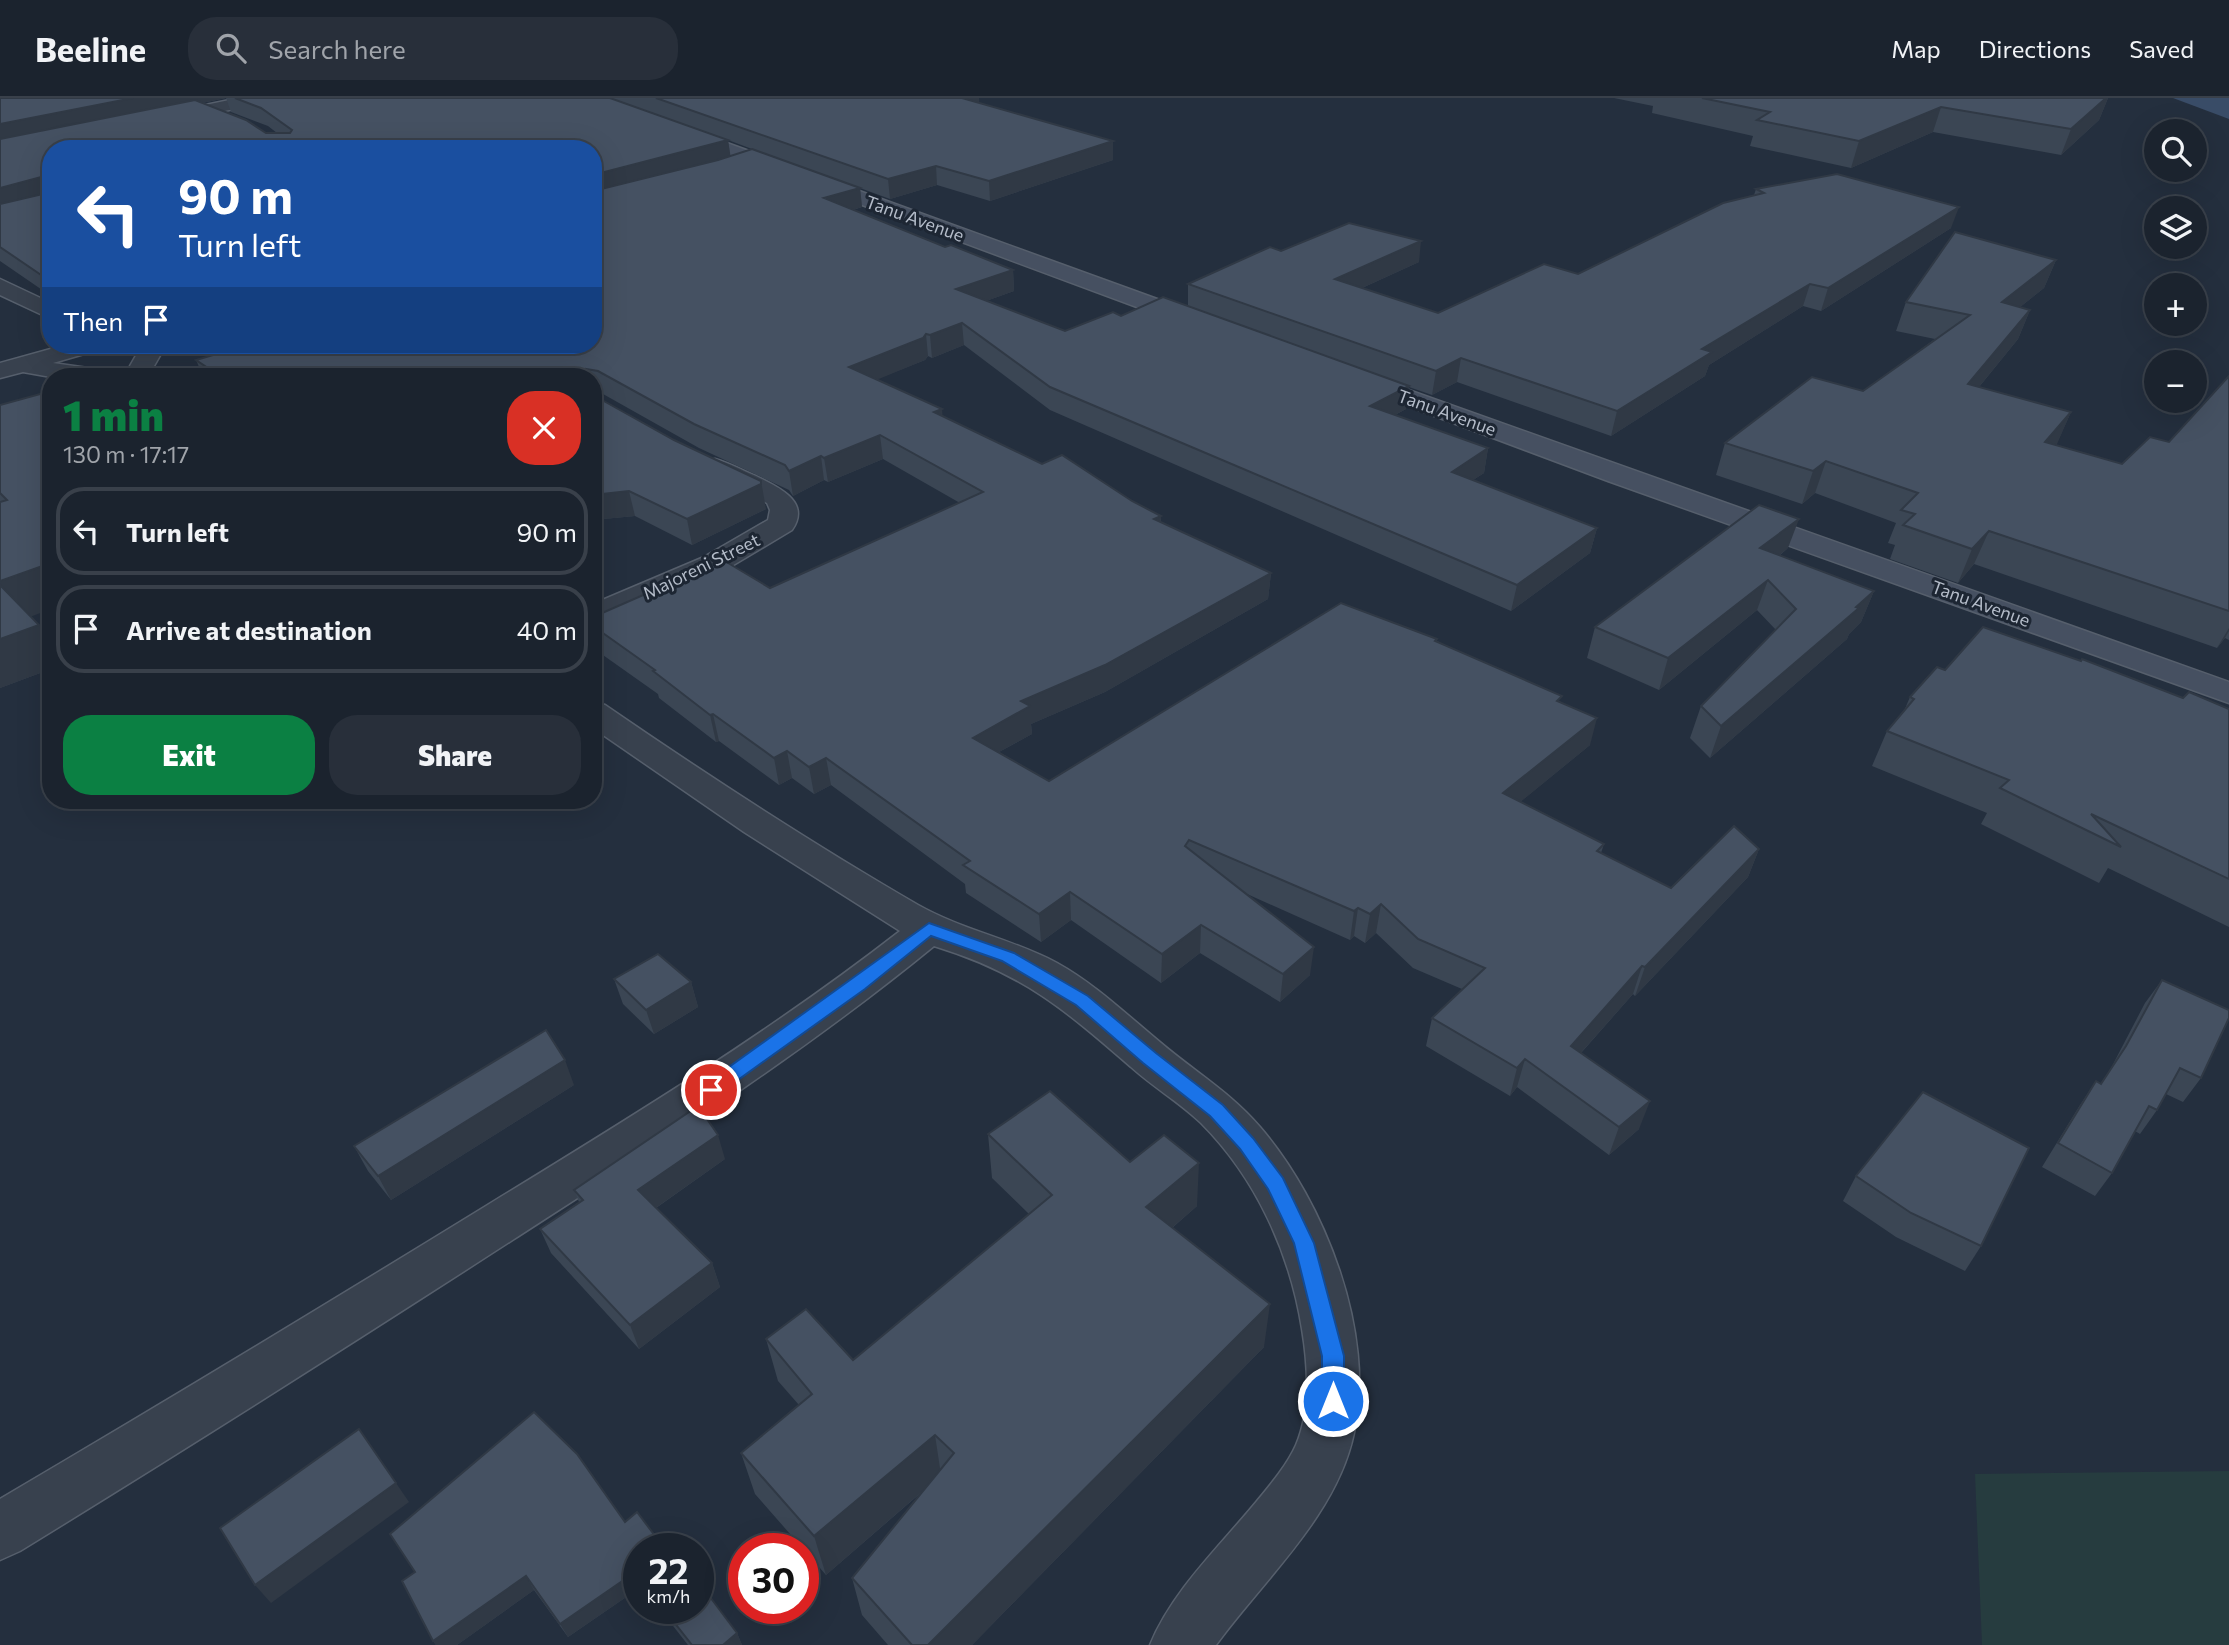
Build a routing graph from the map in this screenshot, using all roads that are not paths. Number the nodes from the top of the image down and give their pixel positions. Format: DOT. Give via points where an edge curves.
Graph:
graph roads {
  1 [pos="263,98"];
  2 [pos="588,98"];
  3 [pos="203,110"];
  4 [pos="147,122"];
  5 [pos="234,123"];
  6 [pos="752,160"];
  7 [pos="726,169"];
  8 [pos="0,286"];
  9 [pos="42,308"];
  10 [pos="1213,327"];
  11 [pos="58,354"];
  12 [pos="8,368"];
  13 [pos="1330,369"];
  14 [pos="42,371"];
  15 [pos="689,456"];
  16 [pos="602,611"];
  17 [pos="2229,693"];
  18 [pos="602,718"];
  19 [pos="929,929"];
  20 [pos="0,1531"];
  21 [pos="1180,1645"];
  1 -- 3 [label="street"];
  2 -- 6 [label="street, Tanu Avenue"];
  3 -- 4 [label="street"];
  3 -- 5 [label="street"];
  6 -- 7 [label="street"];
  6 -- 10 [label="street, Tanu Avenue"];
  8 -- 9 [label="street"];
  11 -- 12 [label="street"];
  12 -- 14 [label="street"];
  13 -- 17 [label="street, Tanu Avenue"];
  15 -- 16 [label="street, Majoreni Street" via="778,498 784,510 782,524 721,560"];
  18 -- 19 [label="street" via="738,813"];
  19 -- 20 [label="street" via="711,1090"];
  19 -- 21 [label="street" via="1008,957 1049,978 1217,1111 1276,1184 1304,1243 1333,1356 1333,1401 1326,1437 1305,1487"];
}
